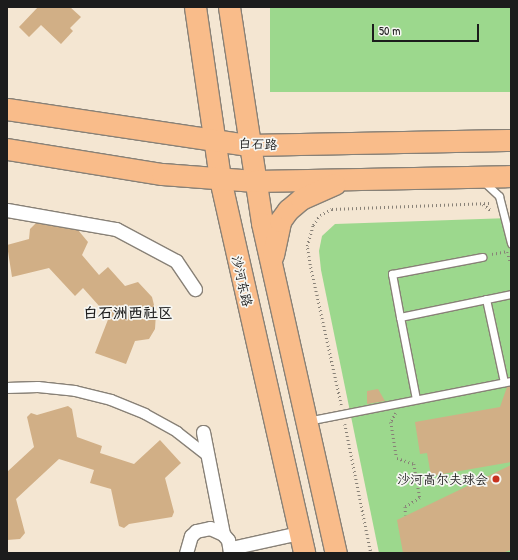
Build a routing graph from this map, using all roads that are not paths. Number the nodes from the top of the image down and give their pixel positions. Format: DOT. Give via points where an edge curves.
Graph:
graph roads {
  1 [pos="195,7"];
  2 [pos="229,7"];
  3 [pos="7,109"];
  4 [pos="511,140"];
  5 [pos="214,141"];
  6 [pos="248,145"];
  7 [pos="7,149"];
  8 [pos="511,176"];
  9 [pos="478,177"];
  10 [pos="220,179"];
  11 [pos="354,180"];
  12 [pos="255,181"];
  13 [pos="7,210"];
  14 [pos="511,243"];
  15 [pos="482,257"];
  16 [pos="273,274"];
  17 [pos="195,289"];
  18 [pos="511,294"];
  19 [pos="486,299"];
  20 [pos="400,317"];
  21 [pos="508,381"];
  22 [pos="7,388"];
  23 [pos="416,399"];
  24 [pos="307,421"];
  25 [pos="203,432"];
  26 [pos="206,455"];
  27 [pos="299,533"];
  28 [pos="223,534"];
  29 [pos="231,550"];
  30 [pos="186,553"];
  31 [pos="304,553"];
  32 [pos="336,553"];
  1 -- 5 [label="main road, 沙河东路"];
  2 -- 6 [label="main road"];
  3 -- 5 [label="main road, 白石路"];
  4 -- 6 [label="main road, 白石路"];
  5 -- 6 [label="main road, 白石路"];
  5 -- 10 [label="main road, 沙河东路"];
  6 -- 12 [label="main road"];
  7 -- 10 [label="main road" via="162,174"];
  8 -- 9 [label="main road"];
  9 -- 11 [label="main road"];
  9 -- 14 [label="lane" via="500,196"];
  10 -- 12 [label="main road"];
  10 -- 27 [label="main road, 沙河东路"];
  11 -- 12 [label="main road"];
  11 -- 16 [label="main road" via="301,199 288,210 276,234"];
  12 -- 16 [label="main road"];
  13 -- 17 [label="street" via="116,229 176,262"];
  15 -- 20 [label="lane" via="392,274"];
  16 -- 24 [label="main road"];
  18 -- 19 [label="lane"];
  19 -- 20 [label="lane"];
  19 -- 21 [label="lane"];
  20 -- 23 [label="lane"];
  21 -- 23 [label="lane"];
  22 -- 26 [label="street" via="38,387 67,390 111,400 171,428"];
  23 -- 24 [label="lane"];
  24 -- 32 [label="main road"];
  25 -- 26 [label="street"];
  26 -- 28 [label="street"];
  27 -- 29 [label="street"];
  27 -- 31 [label="main road, 沙河东路"];
  28 -- 29 [label="street"];
  28 -- 30 [label="street" via="210,528 196,531 187,542"];
}
